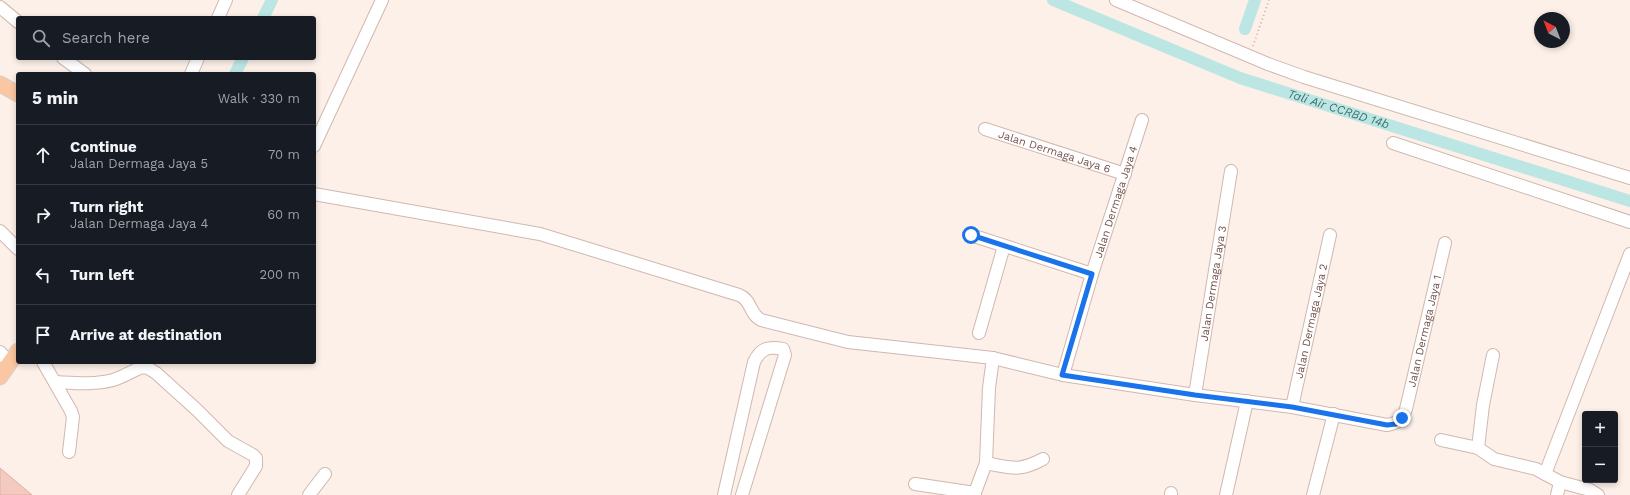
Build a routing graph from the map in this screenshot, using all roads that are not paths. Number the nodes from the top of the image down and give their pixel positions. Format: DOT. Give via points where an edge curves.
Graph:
graph roads {
  1 [pos="226,0"];
  2 [pos="382,0"];
  3 [pos="1116,0"];
  4 [pos="0,7"];
  5 [pos="219,16"];
  6 [pos="16,20"];
  7 [pos="66,60"];
  8 [pos="197,60"];
  9 [pos="82,72"];
  10 [pos="192,72"];
  11 [pos="0,84"];
  12 [pos="16,93"];
  13 [pos="1142,120"];
  14 [pos="985,129"];
  15 [pos="316,142"];
  16 [pos="1393,143"];
  17 [pos="1231,172"];
  18 [pos="1125,174"];
  19 [pos="1630,178"];
  20 [pos="316,194"];
  21 [pos="1630,222"];
  22 [pos="0,231"];
  23 [pos="971,235"];
  24 [pos="1330,235"];
  25 [pos="1445,243"];
  26 [pos="1004,246"];
  27 [pos="16,247"];
  28 [pos="1630,254"];
  29 [pos="1092,274"];
  30 [pos="978,333"];
  31 [pos="9,355"];
  32 [pos="1493,355"];
  33 [pos="993,358"];
  34 [pos="44,364"];
  35 [pos="1062,375"];
  36 [pos="0,377"];
  37 [pos="56,382"];
  38 [pos="1195,395"];
  39 [pos="1247,401"];
  40 [pos="1292,407"];
  41 [pos="1334,414"];
  42 [pos="1441,440"];
  43 [pos="1478,448"];
  44 [pos="69,452"];
  45 [pos="1043,459"];
  46 [pos="986,462"];
  47 [pos="325,474"];
  48 [pos="1545,474"];
  49 [pos="1560,482"];
  50 [pos="915,484"];
  51 [pos="935,491"];
  52 [pos="974,494"];
  53 [pos="238,495"];
  54 [pos="309,495"];
  55 [pos="724,495"];
  56 [pos="742,495"];
  57 [pos="1226,495"];
  58 [pos="1313,495"];
  59 [pos="1557,495"];
  60 [pos="1598,495"];
  1 -- 5 [label="street"];
  2 -- 15 [label="street"];
  3 -- 19 [label="street" via="1304,77"];
  4 -- 6 [label="street"];
  7 -- 9 [label="street"];
  8 -- 10 [label="street"];
  11 -- 12 [label="main road"];
  13 -- 18 [label="street, Jalan Dermaga Jaya 4"];
  14 -- 18 [label="street, Jalan Dermaga Jaya 6"];
  16 -- 21 [label="street"];
  17 -- 38 [label="street, Jalan Dermaga Jaya 3"];
  18 -- 29 [label="street, Jalan Dermaga Jaya 4"];
  20 -- 33 [label="street" via="540,234 739,295 747,299 756,318 809,333 848,342"];
  22 -- 27 [label="street"];
  23 -- 26 [label="street"];
  24 -- 40 [label="street, Jalan Dermaga Jaya 2"];
  25 -- 41 [label="street, Jalan Dermaga Jaya 1" via="1402,418 1396,424 1387,425"];
  26 -- 29 [label="street"];
  26 -- 30 [label="street"];
  28 -- 48 [label="street"];
  29 -- 35 [label="street, Jalan Dermaga Jaya 4"];
  31 -- 36 [label="main road"];
  32 -- 43 [label="street"];
  33 -- 35 [label="street"];
  33 -- 46 [label="street"];
  34 -- 37 [label="street"];
  35 -- 38 [label="street"];
  37 -- 44 [label="street" via="73,417"];
  37 -- 53 [label="street" via="103,382 119,378 142,367 153,370 228,441 256,458 256,466"];
  38 -- 39 [label="street"];
  39 -- 40 [label="street"];
  39 -- 57 [label="street"];
  40 -- 41 [label="street"];
  41 -- 58 [label="street"];
  42 -- 43 [label="street"];
  43 -- 48 [label="street" via="1494,459 1536,469"];
  45 -- 46 [label="street" via="1021,469"];
  46 -- 52 [label="street"];
  47 -- 54 [label="street"];
  48 -- 49 [label="street"];
  49 -- 59 [label="street"];
  49 -- 60 [label="street" via="1590,490"];
  50 -- 51 [label="street"];
  51 -- 52 [label="street"];
  55 -- 56 [label="street" via="754,362 763,349 783,349 785,355"];
}
